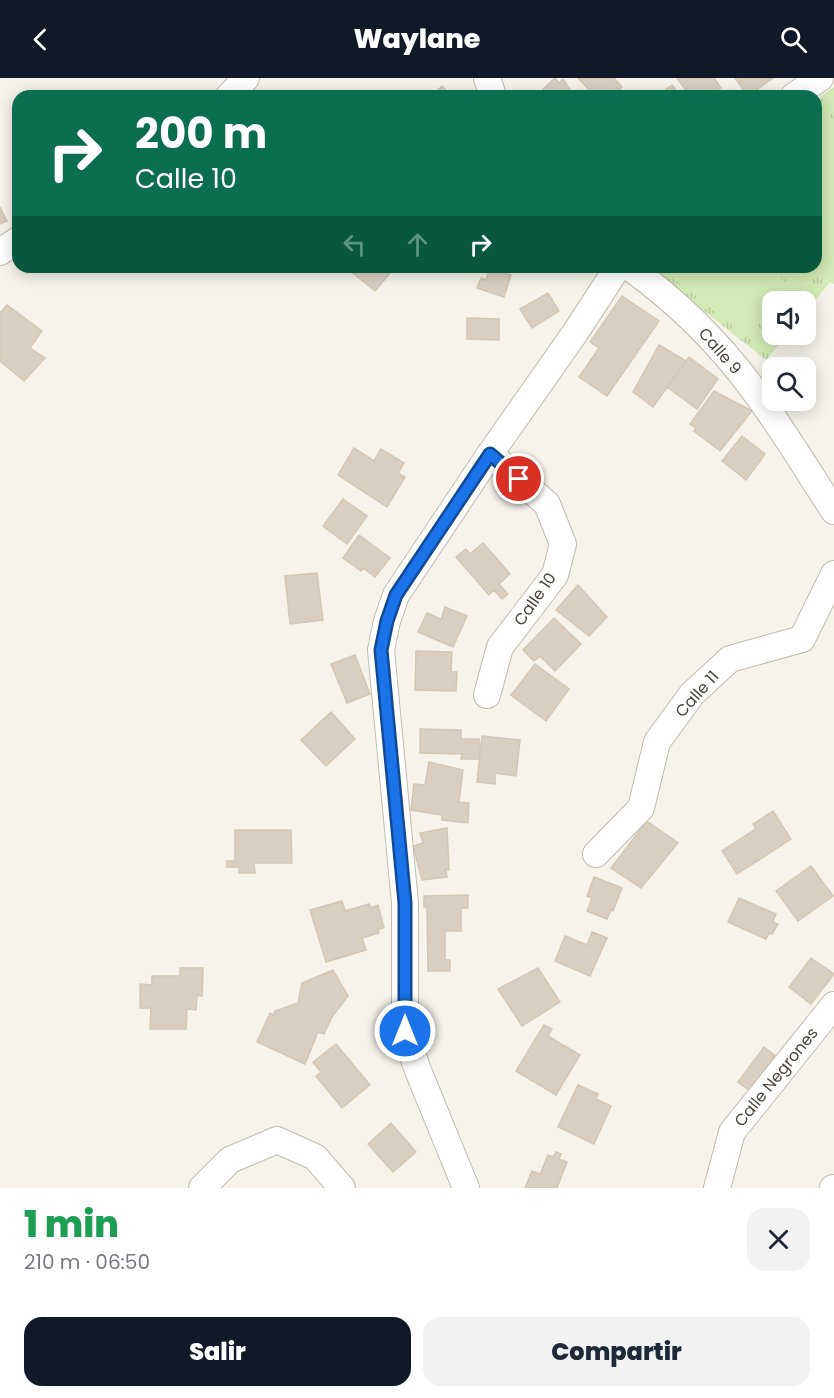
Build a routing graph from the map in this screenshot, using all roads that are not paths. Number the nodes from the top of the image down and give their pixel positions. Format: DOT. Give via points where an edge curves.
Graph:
graph roads {
  1 [pos="246,78"];
  2 [pos="820,78"];
  3 [pos="235,90"];
  4 [pos="803,90"];
  5 [pos="614,273"];
  6 [pos="637,273"];
  7 [pos="490,454"];
  8 [pos="834,511"];
  9 [pos="834,574"];
  10 [pos="487,695"];
  11 [pos="596,854"];
  12 [pos="834,1005"];
  13 [pos="202,1188"];
  14 [pos="342,1188"];
  15 [pos="466,1188"];
  16 [pos="717,1188"];
  1 -- 3 [label="street"];
  2 -- 4 [label="street"];
  5 -- 7 [label="street"];
  6 -- 8 [label="street, Calle 9" via="701,328 757,395"];
  7 -- 10 [label="street, Calle 10" via="547,504 563,544 555,575 500,647"];
  7 -- 15 [label="street" via="396,595 381,650 405,903 405,1031"];
  9 -- 11 [label="street, Calle 11" via="802,639 729,659 692,694 657,742 641,808"];
  12 -- 16 [label="street, Calle Negrones" via="732,1132"];
  13 -- 14 [label="street" via="231,1160 277,1140 315,1157"];
}
